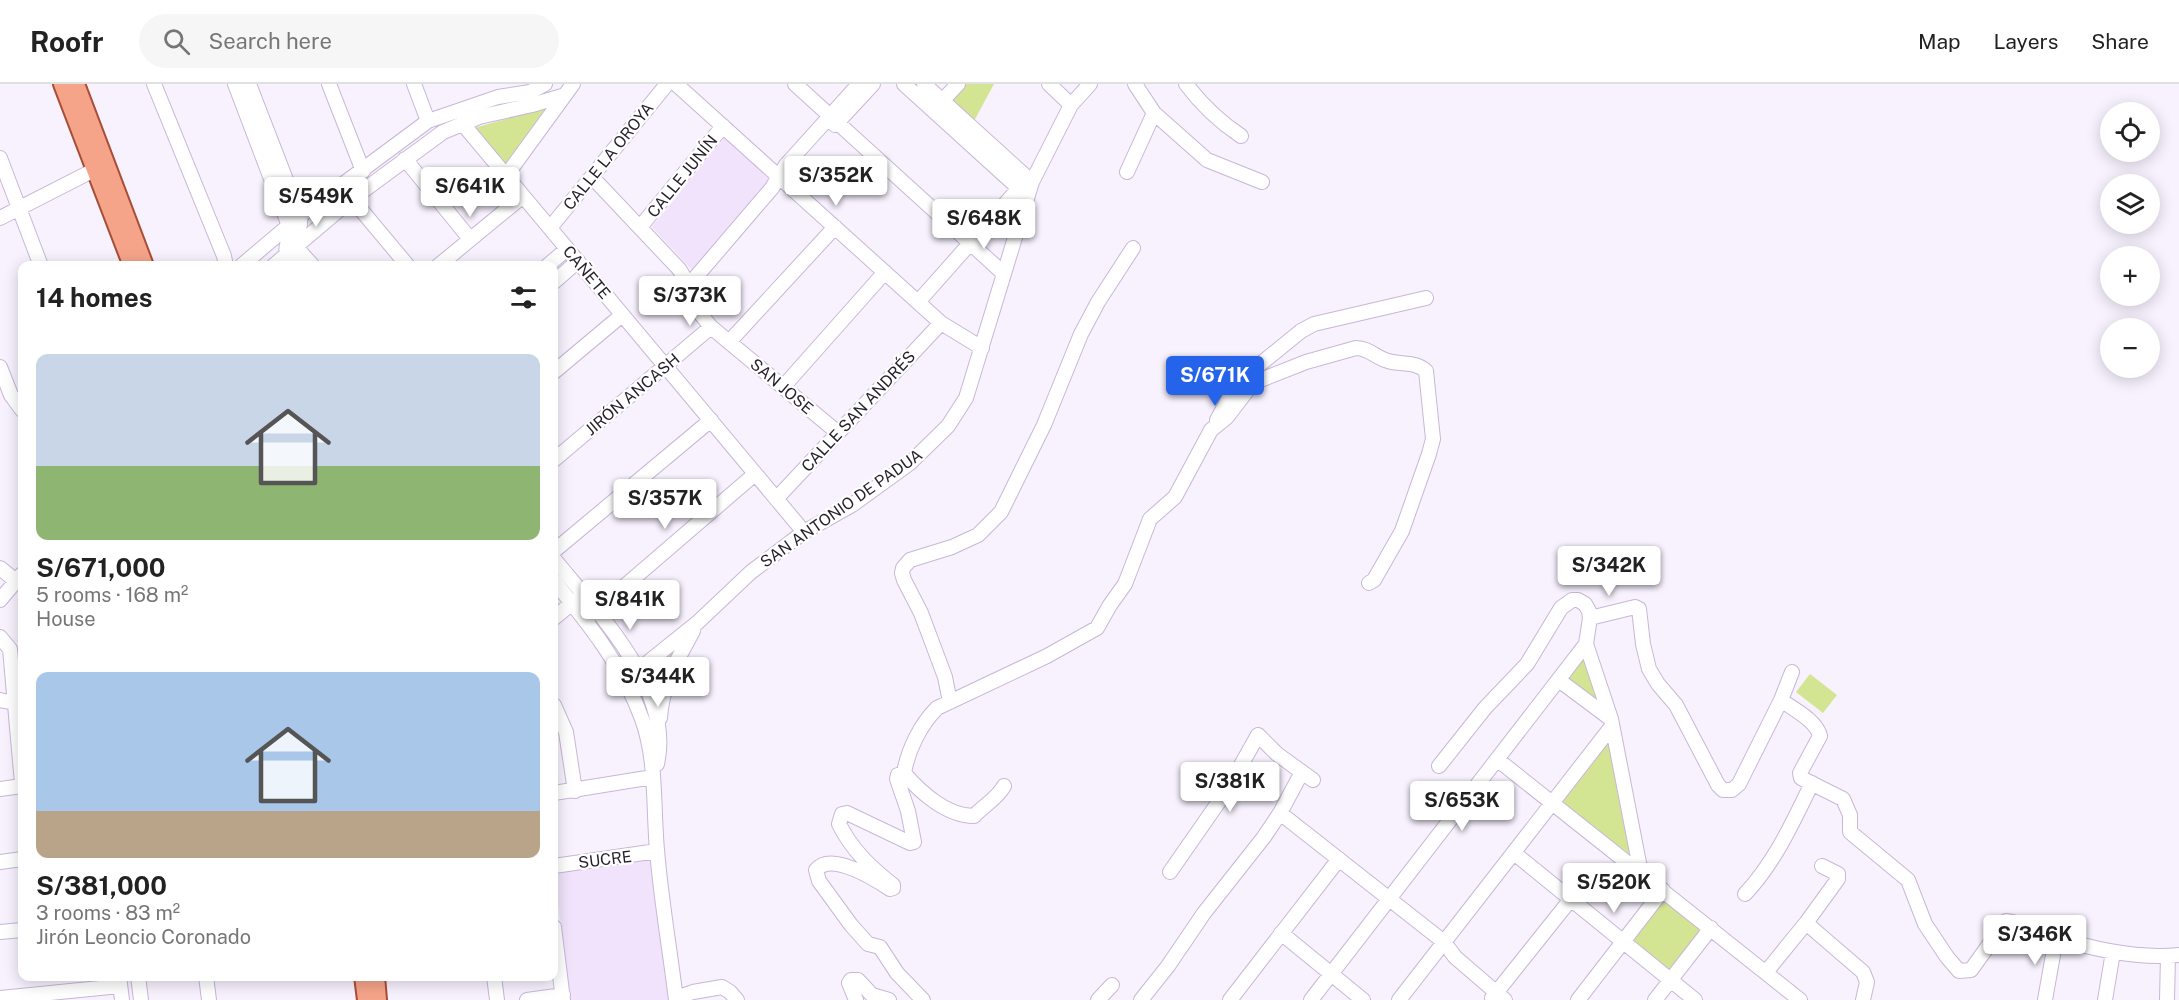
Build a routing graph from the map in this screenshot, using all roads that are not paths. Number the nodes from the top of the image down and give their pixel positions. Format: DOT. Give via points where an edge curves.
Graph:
graph roads {
  1 [pos="62,84"];
  2 [pos="76,84"];
  3 [pos="154,84"];
  4 [pos="235,84"];
  5 [pos="249,84"];
  6 [pos="329,84"];
  7 [pos="414,84"];
  8 [pos="545,84"];
  9 [pos="573,84"];
  10 [pos="667,84"];
  11 [pos="676,84"];
  12 [pos="795,84"];
  13 [pos="859,84"];
  14 [pos="873,84"];
  15 [pos="904,84"];
  16 [pos="924,84"];
  17 [pos="958,84"];
  18 [pos="1049,84"];
  19 [pos="1089,84"];
  20 [pos="1135,84"];
  21 [pos="1186,84"];
  22 [pos="495,91"];
  23 [pos="562,96"];
  24 [pos="943,100"];
  25 [pos="1071,105"];
  26 [pos="503,111"];
  27 [pos="1154,112"];
  28 [pos="834,119"];
  29 [pos="428,120"];
  30 [pos="462,123"];
  31 [pos="723,126"];
  32 [pos="1241,136"];
  33 [pos="0,158"];
  34 [pos="405,159"];
  35 [pos="94,170"];
  36 [pos="363,171"];
  37 [pos="1127,172"];
  38 [pos="506,176"];
  39 [pos="592,177"];
  40 [pos="780,178"];
  41 [pos="1262,182"];
  42 [pos="1026,186"];
  43 [pos="523,196"];
  44 [pos="352,199"];
  45 [pos="19,208"];
  46 [pos="300,216"];
  47 [pos="0,218"];
  48 [pos="289,226"];
  49 [pos="641,226"];
  50 [pos="835,227"];
  51 [pos="550,228"];
  52 [pos="470,239"];
  53 [pos="970,243"];
  54 [pos="1133,248"];
  55 [pos="567,249"];
  56 [pos="293,256"];
  57 [pos="39,261"];
  58 [pos="130,261"];
  59 [pos="143,261"];
  60 [pos="225,261"];
  61 [pos="247,261"];
  62 [pos="404,261"];
  63 [pos="444,261"];
  64 [pos="553,261"];
  65 [pos="578,261"];
  66 [pos="885,272"];
  67 [pos="1002,272"];
  68 [pos="558,278"];
  69 [pos="689,285"];
  70 [pos="1426,298"];
  71 [pos="918,302"];
  72 [pos="622,315"];
  73 [pos="941,323"];
  74 [pos="711,327"];
  75 [pos="729,342"];
  76 [pos="982,348"];
  77 [pos="665,366"];
  78 [pos="0,367"];
  79 [pos="558,369"];
  80 [pos="783,387"];
  81 [pos="6,398"];
  82 [pos="711,420"];
  83 [pos="1211,430"];
  84 [pos="837,432"];
  85 [pos="558,450"];
  86 [pos="755,474"];
  87 [pos="776,499"];
  88 [pos="804,532"];
  89 [pos="558,548"];
  90 [pos="558,566"];
  91 [pos="0,568"];
  92 [pos="18,577"];
  93 [pos="18,578"];
  94 [pos="1369,583"];
  95 [pos="558,584"];
  96 [pos="577,599"];
  97 [pos="0,600"];
  98 [pos="558,615"];
  99 [pos="590,615"];
  100 [pos="1590,618"];
  101 [pos="697,623"];
  102 [pos="0,637"];
  103 [pos="1586,644"];
  104 [pos="638,670"];
  105 [pos="1792,672"];
  106 [pos="626,680"];
  107 [pos="1560,681"];
  108 [pos="665,686"];
  109 [pos="649,695"];
  110 [pos="0,700"];
  111 [pos="1781,700"];
  112 [pos="635,702"];
  113 [pos="950,702"];
  114 [pos="15,703"];
  115 [pos="558,722"];
  116 [pos="1612,723"];
  117 [pos="660,732"];
  118 [pos="18,738"];
  119 [pos="1498,760"];
  120 [pos="1439,766"];
  121 [pos="904,773"];
  122 [pos="653,777"];
  123 [pos="1812,783"];
  124 [pos="18,785"];
  125 [pos="1004,786"];
  126 [pos="0,789"];
  127 [pos="575,791"];
  128 [pos="558,793"];
  129 [pos="1552,803"];
  130 [pos="1280,813"];
  131 [pos="657,851"];
  132 [pos="1514,853"];
  133 [pos="18,859"];
  134 [pos="1339,859"];
  135 [pos="0,861"];
  136 [pos="558,865"];
  137 [pos="1822,866"];
  138 [pos="1170,872"];
  139 [pos="1641,873"];
  140 [pos="1663,890"];
  141 [pos="1745,894"];
  142 [pos="1389,899"];
  143 [pos="1571,899"];
  144 [pos="1806,924"];
  145 [pos="1711,928"];
  146 [pos="18,930"];
  147 [pos="0,932"];
  148 [pos="1281,933"];
  149 [pos="2056,938"];
  150 [pos="1444,942"];
  151 [pos="1623,942"];
  152 [pos="2113,952"];
  153 [pos="2173,955"];
  154 [pos="558,959"];
  155 [pos="1767,971"];
  156 [pos="1331,974"];
  157 [pos="1671,980"];
  158 [pos="139,981"];
  159 [pos="207,981"];
  160 [pos="364,981"];
  161 [pos="376,981"];
  162 [pos="495,981"];
  163 [pos="1113,986"];
  164 [pos="120,988"];
  165 [pos="0,998"];
  166 [pos="563,998"];
  167 [pos="736,998"];
  168 [pos="1497,998"];
  169 [pos="676,999"];
  170 [pos="141,1000"];
  171 [pos="209,1000"];
  172 [pos="366,1000"];
  173 [pos="378,1000"];
  174 [pos="497,1000"];
  175 [pos="527,1000"];
  176 [pos="856,1000"];
  177 [pos="889,1000"];
  178 [pos="923,1000"];
  179 [pos="1098,1000"];
  180 [pos="1141,1000"];
  181 [pos="1230,1000"];
  182 [pos="1311,1000"];
  183 [pos="1363,1000"];
  184 [pos="1399,1000"];
  185 [pos="1578,1000"];
  186 [pos="1655,1000"];
  187 [pos="1695,1000"];
  188 [pos="1800,1000"];
  189 [pos="1863,1000"];
  190 [pos="2045,1000"];
  191 [pos="2105,1000"];
  192 [pos="2167,1000"];
  1 -- 35 [label="main road"];
  2 -- 59 [label="main road"];
  3 -- 60 [label="street"];
  4 -- 48 [label="street"];
  5 -- 46 [label="street"];
  6 -- 36 [label="street"];
  7 -- 29 [label="street"];
  8 -- 22 [label="street" via="530,92"];
  9 -- 23 [label="street"];
  10 -- 39 [label="street, CALLE LA OROYA"];
  11 -- 31 [label="street"];
  12 -- 28 [label="street"];
  13 -- 28 [label="street"];
  14 -- 28 [label="street"];
  15 -- 42 [label="street"];
  16 -- 24 [label="street"];
  17 -- 24 [label="street"];
  18 -- 25 [label="street"];
  19 -- 25 [label="street, SAN ANTONIO DE PADUA"];
  20 -- 27 [label="street"];
  21 -- 32 [label="street" via="1205,107"];
  22 -- 26 [label="street"];
  22 -- 29 [label="street"];
  23 -- 26 [label="street"];
  23 -- 38 [label="street"];
  24 -- 42 [label="street"];
  25 -- 42 [label="street, SAN ANTONIO DE PADUA"];
  26 -- 30 [label="street"];
  27 -- 37 [label="street"];
  27 -- 41 [label="street" via="1207,160"];
  28 -- 40 [label="street" via="791,171"];
  28 -- 53 [label="street"];
  29 -- 36 [label="street"];
  30 -- 34 [label="street" via="442,132"];
  30 -- 38 [label="street, CAÑETE"];
  31 -- 40 [label="street"];
  31 -- 49 [label="street, CALLE JUNÍN"];
  33 -- 45 [label="street"];
  34 -- 44 [label="street"];
  34 -- 52 [label="street"];
  35 -- 45 [label="street"];
  35 -- 58 [label="main road"];
  36 -- 46 [label="street"];
  38 -- 43 [label="street, CAÑETE"];
  39 -- 49 [label="street, SAN JOSE"];
  39 -- 51 [label="street, CALLE LA OROYA"];
  40 -- 50 [label="street"];
  40 -- 69 [label="street"];
  42 -- 53 [label="street"];
  42 -- 67 [label="street, SAN ANTONIO DE PADUA"];
  43 -- 51 [label="street, CAÑETE"];
  43 -- 52 [label="street"];
  44 -- 56 [label="street"];
  44 -- 62 [label="street"];
  45 -- 47 [label="street"];
  45 -- 57 [label="street"];
  46 -- 48 [label="street"];
  46 -- 56 [label="street" via="302,223"];
  48 -- 56 [label="street" via="285,250"];
  48 -- 61 [label="street"];
  49 -- 69 [label="street, SAN JOSE"];
  50 -- 66 [label="street"];
  50 -- 75 [label="street"];
  51 -- 55 [label="street, CAÑETE"];
  52 -- 63 [label="street"];
  53 -- 67 [label="street"];
  53 -- 71 [label="street"];
  54 -- 113 [label="street" via="1081,334 1044,425 1001,512 978,535 910,560 903,568 904,580 945,677"];
  55 -- 64 [label="street"];
  55 -- 65 [label="street, CAÑETE"];
  65 -- 68 [label="street"];
  65 -- 72 [label="street, CAÑETE"];
  66 -- 71 [label="street"];
  66 -- 80 [label="street"];
  67 -- 76 [label="street, SAN ANTONIO DE PADUA"];
  69 -- 74 [label="street, SAN JOSE" via="691,302"];
  70 -- 83 [label="street" via="1314,324 1301,331 1237,382"];
  71 -- 73 [label="street"];
  72 -- 77 [label="street, CAÑETE"];
  72 -- 79 [label="street"];
  73 -- 76 [label="street"];
  73 -- 84 [label="street, CALLE SAN ANDRÉS"];
  74 -- 75 [label="street, SAN JOSE"];
  74 -- 77 [label="street, JIRÓN ANCASH"];
  75 -- 80 [label="street, SAN JOSE"];
  76 -- 88 [label="street, SAN ANTONIO DE PADUA" via="966,398 948,426 910,463 852,505"];
  77 -- 82 [label="street, CAÑETE"];
  77 -- 85 [label="street, JIRÓN ANCASH"];
  78 -- 81 [label="street"];
  80 -- 84 [label="street, SAN JOSE"];
  82 -- 86 [label="street, CAÑETE"];
  82 -- 89 [label="street"];
  83 -- 94 [label="street" via="1227,417 1253,383 1356,348 1364,348 1386,361 1416,364 1426,371 1433,439 1429,454 1402,531"];
  83 -- 113 [label="street" via="1175,497 1150,519 1125,584 1097,628"];
  84 -- 87 [label="street, CALLE SAN ANDRÉS"];
  86 -- 87 [label="street, CAÑETE"];
  86 -- 99 [label="street"];
  87 -- 88 [label="street, CAÑETE"];
  88 -- 101 [label="street, SAN ANTONIO DE PADUA" via="751,572"];
  90 -- 96 [label="street"];
  91 -- 92 [label="street"];
  93 -- 97 [label="street"];
  95 -- 96 [label="street"];
  96 -- 98 [label="street"];
  96 -- 99 [label="street"];
  99 -- 104 [label="street"];
  99 -- 106 [label="street"];
  100 -- 103 [label="street"];
  100 -- 111 [label="street" via="1639,609 1649,669 1676,705 1723,790 1732,790 1739,784"];
  100 -- 120 [label="street" via="1585,604 1578,600 1561,608 1527,664 1485,708"];
  101 -- 104 [label="street, SAN ANTONIO DE PADUA"];
  101 -- 108 [label="street, SAN ANTONIO DE PADUA"];
  102 -- 114 [label="street" via="10,649"];
  103 -- 107 [label="street"];
  103 -- 116 [label="street"];
  104 -- 106 [label="street, SAN ANTONIO DE PADUA"];
  104 -- 109 [label="street"];
  105 -- 111 [label="street"];
  106 -- 112 [label="street"];
  107 -- 116 [label="street"];
  107 -- 119 [label="street"];
  108 -- 109 [label="street"];
  108 -- 117 [label="street, SAN ANTONIO DE PADUA"];
  109 -- 112 [label="street"];
  109 -- 117 [label="street"];
  110 -- 114 [label="street"];
  111 -- 123 [label="street" via="1818,730 1820,736 1800,773"];
  112 -- 122 [label="street" via="650,746"];
  113 -- 121 [label="street" via="937,708 927,720 909,752"];
  114 -- 118 [label="street"];
  115 -- 127 [label="street" via="566,732"];
  116 -- 129 [label="street"];
  116 -- 139 [label="street"];
  117 -- 122 [label="street, SAN ANTONIO DE PADUA"];
  119 -- 129 [label="street"];
  119 -- 142 [label="street"];
  121 -- 125 [label="street" via="943,807 964,816 974,816"];
  121 -- 178 [label="street" via="897,780 914,842 847,813 842,814 839,824 864,861 893,888 861,870 826,864 816,870 819,881 851,925 868,944 880,947 897,973"];
  122 -- 127 [label="street"];
  122 -- 131 [label="street"];
  123 -- 141 [label="street" via="1782,844"];
  123 -- 149 [label="street" via="1843,799 1850,815 1852,836 1908,880 1925,924 1959,971 1971,970 2006,921"];
  124 -- 126 [label="street"];
  127 -- 128 [label="street"];
  129 -- 132 [label="street"];
  129 -- 139 [label="street"];
  130 -- 134 [label="street"];
  130 -- 138 [label="street" via="1308,776 1258,735 1227,790"];
  130 -- 180 [label="street"];
  131 -- 136 [label="street, SUCRE"];
  131 -- 169 [label="street"];
  132 -- 143 [label="street"];
  132 -- 150 [label="street"];
  133 -- 135 [label="street"];
  134 -- 142 [label="street"];
  134 -- 148 [label="street"];
  137 -- 144 [label="street" via="1838,874 1838,879"];
  139 -- 140 [label="street"];
  140 -- 145 [label="street"];
  140 -- 151 [label="street"];
  142 -- 150 [label="street"];
  142 -- 156 [label="street"];
  143 -- 151 [label="street"];
  143 -- 168 [label="street"];
  144 -- 155 [label="street"];
  144 -- 189 [label="street" via="1863,972 1867,982"];
  145 -- 155 [label="street"];
  145 -- 157 [label="street"];
  146 -- 147 [label="street"];
  148 -- 156 [label="street"];
  148 -- 181 [label="street"];
  149 -- 152 [label="street"];
  149 -- 190 [label="street"];
  150 -- 168 [label="street"];
  150 -- 184 [label="street"];
  151 -- 157 [label="street"];
  151 -- 185 [label="street"];
  152 -- 153 [label="street" via="2148,957"];
  152 -- 191 [label="street"];
  153 -- 192 [label="street"];
  154 -- 166 [label="street"];
  155 -- 188 [label="street"];
  156 -- 182 [label="street"];
  156 -- 183 [label="street"];
  157 -- 186 [label="street"];
  157 -- 187 [label="street"];
  158 -- 170 [label="street"];
  159 -- 171 [label="street"];
  160 -- 172 [label="main road"];
  161 -- 173 [label="main road"];
  162 -- 174 [label="street"];
  163 -- 179 [label="street"];
  164 -- 165 [label="street"];
  166 -- 175 [label="street"];
  167 -- 169 [label="street" via="722,987"];
  176 -- 177 [label="street" via="849,986 855,980 872,995"];
}
